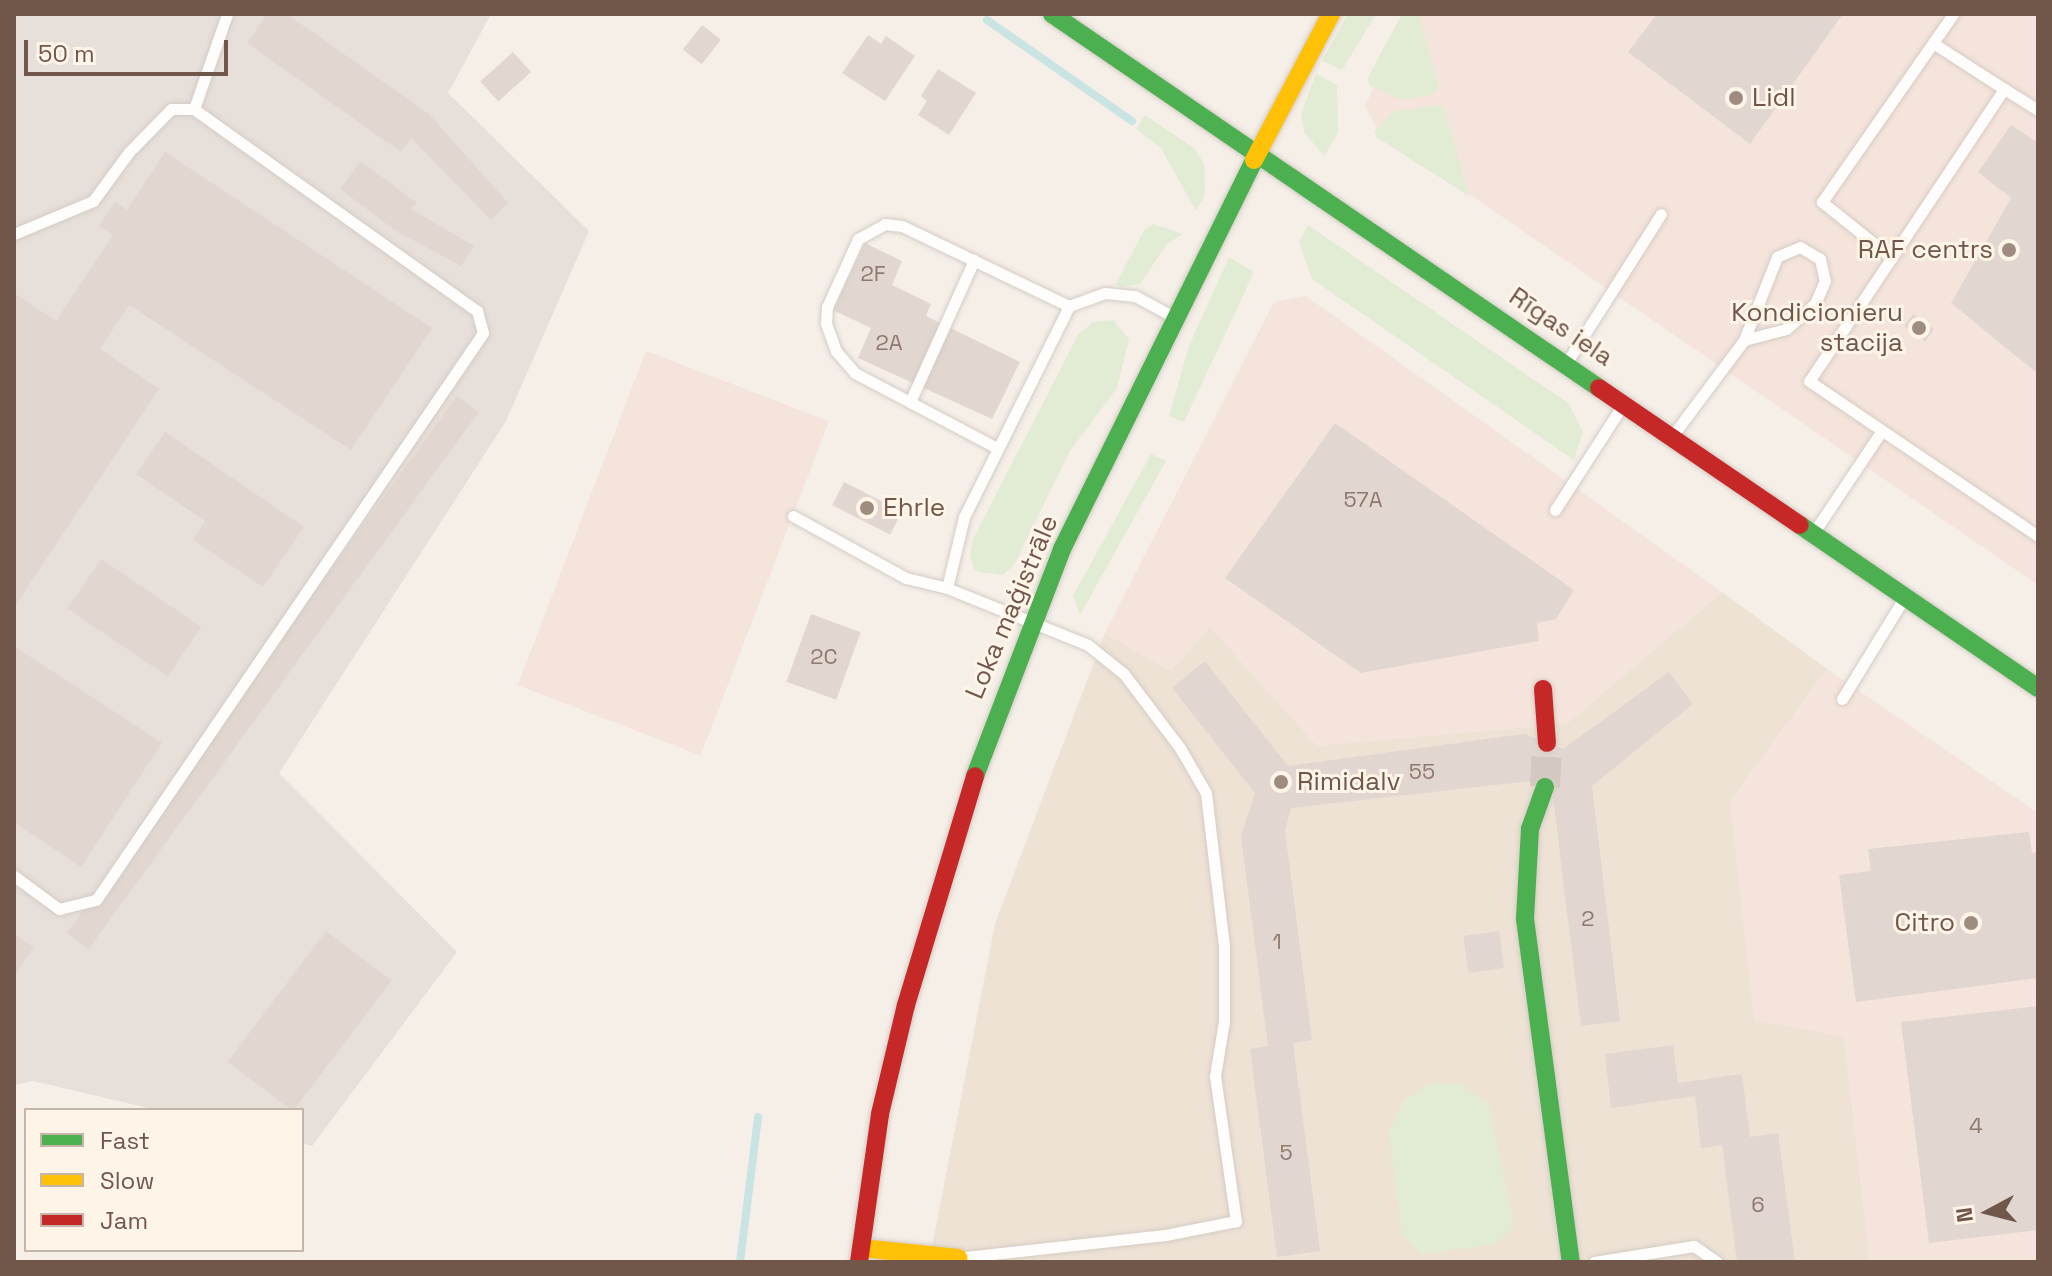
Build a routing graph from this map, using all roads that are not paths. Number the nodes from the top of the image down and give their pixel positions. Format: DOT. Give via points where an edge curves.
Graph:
graph roads {
  1 [pos="227,14"];
  2 [pos="1052,14"];
  3 [pos="1331,14"];
  4 [pos="1953,14"];
  5 [pos="1933,43"];
  6 [pos="2004,89"];
  7 [pos="194,109"];
  8 [pos="2038,110"];
  9 [pos="1259,155"];
  10 [pos="1661,214"];
  11 [pos="14,234"];
  12 [pos="1892,258"];
  13 [pos="974,260"];
  14 [pos="1069,306"];
  15 [pos="1175,317"];
  16 [pos="1744,340"];
  17 [pos="1567,363"];
  18 [pos="910,402"];
  19 [pos="1624,402"];
  20 [pos="1881,432"];
  21 [pos="1673,436"];
  22 [pos="997,448"];
  23 [pos="1555,510"];
  24 [pos="793,516"];
  25 [pos="1813,533"];
  26 [pos="2038,536"];
  27 [pos="947,588"];
  28 [pos="1905,597"];
  29 [pos="1033,620"];
  30 [pos="2038,688"];
  31 [pos="1543,689"];
  32 [pos="1842,699"];
  33 [pos="1547,743"];
  34 [pos="1545,787"];
  35 [pos="14,876"];
  36 [pos="860,1255"];
  37 [pos="958,1258"];
  38 [pos="1571,1262"];
  39 [pos="1594,1262"];
  40 [pos="1717,1262"];
  1 -- 7 [label="lane"];
  2 -- 9 [label="main road, Rīgas iela"];
  3 -- 9 [label="main road, Loka maģistrāle"];
  4 -- 5 [label="lane"];
  5 -- 6 [label="lane"];
  5 -- 12 [label="lane" via="1822,202"];
  6 -- 8 [label="lane"];
  6 -- 12 [label="lane"];
  7 -- 11 [label="lane" via="171,109 129,152 93,201"];
  7 -- 35 [label="lane" via="477,311 483,333 96,900 59,909"];
  9 -- 15 [label="main road, Loka maģistrāle"];
  9 -- 17 [label="main road, Rīgas iela"];
  10 -- 17 [label="lane"];
  12 -- 20 [label="lane" via="1809,381"];
  13 -- 14 [label="lane"];
  13 -- 18 [label="lane"];
  13 -- 18 [label="lane" via="885,224 858,239 827,307 826,324 836,351 855,373"];
  14 -- 15 [label="lane" via="1105,293 1135,296"];
  14 -- 22 [label="lane"];
  15 -- 29 [label="main road, Loka maģistrāle"];
  16 -- 16 [label="lane" via="1786,329 1815,304 1825,268 1811,251 1788,249 1777,257"];
  16 -- 21 [label="lane"];
  17 -- 19 [label="main road, Rīgas iela"];
  18 -- 22 [label="lane"];
  19 -- 21 [label="main road, Rīgas iela"];
  19 -- 23 [label="lane"];
  20 -- 25 [label="lane"];
  20 -- 26 [label="lane"];
  21 -- 25 [label="main road, Rīgas iela"];
  22 -- 27 [label="lane" via="964,517"];
  24 -- 27 [label="lane" via="906,578"];
  25 -- 28 [label="main road, Rīgas iela"];
  27 -- 29 [label="lane"];
  28 -- 30 [label="main road, Rīgas iela"];
  28 -- 32 [label="lane"];
  29 -- 36 [label="main road, Loka maģistrāle" via="989,729 931,910 880,1114"];
  29 -- 37 [label="lane" via="1088,645 1124,674 1182,751 1206,793 1224,946 1224,1021 1215,1076 1236,1221 1165,1235"];
  31 -- 33 [label="main road"];
  34 -- 38 [label="main road" via="1530,829 1525,919"];
  36 -- 37 [label="main road"];
  39 -- 40 [label="lane" via="1694,1246"];
}
